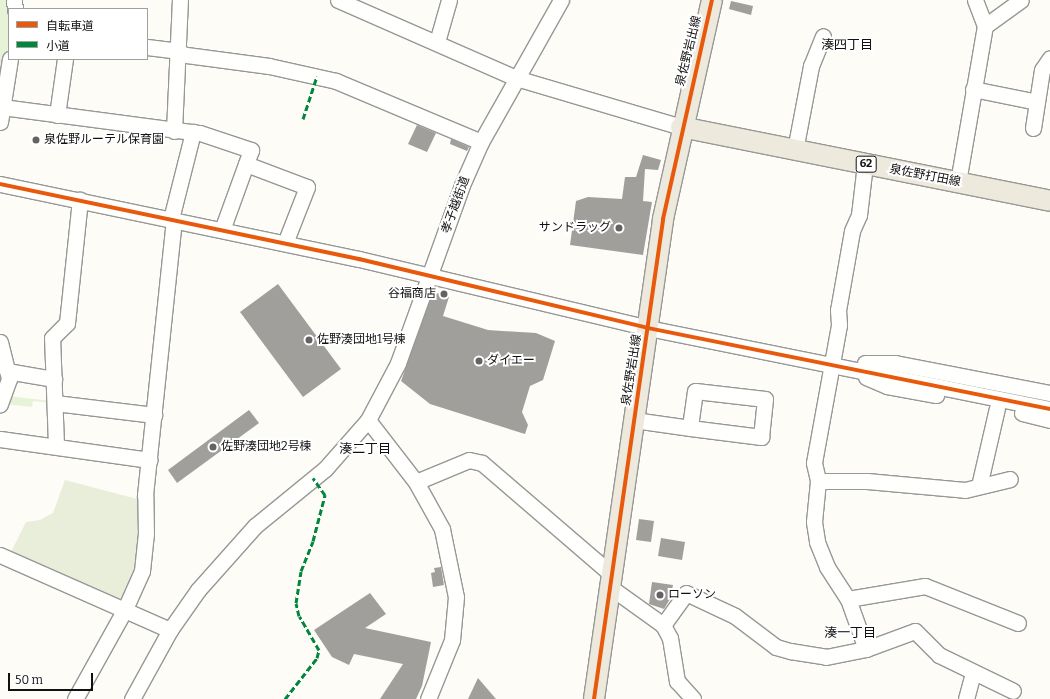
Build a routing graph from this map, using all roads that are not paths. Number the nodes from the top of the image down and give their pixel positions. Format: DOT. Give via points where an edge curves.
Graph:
graph roads {
  1 [pos="180,0"];
  2 [pos="449,0"];
  3 [pos="561,0"];
  4 [pos="712,0"];
  5 [pos="975,0"];
  6 [pos="1021,0"];
  7 [pos="346,1"];
  8 [pos="985,26"];
  9 [pos="823,36"];
  10 [pos="437,42"];
  11 [pos="148,47"];
  12 [pos="180,52"];
  13 [pos="1050,58"];
  14 [pos="10,60"];
  15 [pos="65,60"];
  16 [pos="516,78"];
  17 [pos="973,89"];
  18 [pos="1037,102"];
  19 [pos="1,114"];
  20 [pos="57,115"];
  21 [pos="681,127"];
  22 [pos="1033,128"];
  23 [pos="174,131"];
  24 [pos="193,132"];
  25 [pos="481,142"];
  26 [pos="795,150"];
  27 [pos="246,164"];
  28 [pos="865,164"];
  29 [pos="958,182"];
  30 [pos="0,184"];
  31 [pos="80,200"];
  32 [pos="1050,201"];
  33 [pos="172,219"];
  34 [pos="222,230"];
  35 [pos="285,243"];
  36 [pos="430,277"];
  37 [pos="648,328"];
  38 [pos="0,342"];
  39 [pos="831,363"];
  40 [pos="7,371"];
  41 [pos="54,379"];
  42 [pos="1050,393"];
  43 [pos="55,403"];
  44 [pos="0,404"];
  45 [pos="997,408"];
  46 [pos="1050,409"];
  47 [pos="154,415"];
  48 [pos="368,420"];
  49 [pos="634,420"];
  50 [pos="1050,420"];
  51 [pos="690,428"];
  52 [pos="0,439"];
  53 [pos="56,445"];
  54 [pos="150,460"];
  55 [pos="1010,479"];
  56 [pos="818,481"];
  57 [pos="416,482"];
  58 [pos="979,486"];
  59 [pos="0,555"];
  60 [pos="611,581"];
  61 [pos="848,599"];
  62 [pos="125,609"];
  63 [pos="1018,623"];
  64 [pos="663,626"];
  65 [pos="170,630"];
  66 [pos="866,649"];
  67 [pos="974,673"];
  68 [pos="1013,691"];
  69 [pos="75,699"];
  70 [pos="132,699"];
  71 [pos="428,699"];
  72 [pos="594,699"];
  73 [pos="693,699"];
  74 [pos="966,699"];
  1 -- 12 [label="street"];
  2 -- 10 [label="street"];
  3 -- 16 [label="street, 孝子越街道"];
  4 -- 21 [label="main road, 泉佐野岩出線"];
  5 -- 8 [label="street"];
  6 -- 8 [label="street"];
  7 -- 10 [label="street"];
  8 -- 17 [label="street"];
  9 -- 26 [label="street" via="811,66"];
  10 -- 16 [label="street"];
  11 -- 12 [label="street"];
  12 -- 23 [label="street"];
  12 -- 25 [label="street" via="269,66 336,81"];
  13 -- 18 [label="street" via="1042,70"];
  14 -- 19 [label="street"];
  15 -- 20 [label="street"];
  16 -- 21 [label="street"];
  16 -- 25 [label="street, 孝子越街道"];
  17 -- 18 [label="street"];
  17 -- 29 [label="street"];
  18 -- 22 [label="street"];
  19 -- 20 [label="street"];
  20 -- 23 [label="street"];
  21 -- 26 [label="main road, 泉佐野打田線 / 62"];
  21 -- 37 [label="main road, 泉佐野岩出線" via="663,219"];
  23 -- 24 [label="street"];
  24 -- 27 [label="street" via="251,150"];
  24 -- 33 [label="street"];
  25 -- 36 [label="street, 孝子越街道" via="462,185"];
  26 -- 28 [label="main road, 泉佐野打田線 / 62"];
  27 -- 34 [label="street"];
  27 -- 35 [label="street" via="307,187"];
  28 -- 29 [label="main road, 泉佐野打田線 / 62"];
  28 -- 39 [label="street" via="859,215 852,231"];
  29 -- 32 [label="main road, 泉佐野打田線 / 62"];
  30 -- 31 [label="street"];
  31 -- 33 [label="street"];
  31 -- 41 [label="street" via="68,323 52,338"];
  33 -- 34 [label="street"];
  33 -- 47 [label="street"];
  34 -- 35 [label="street"];
  35 -- 36 [label="street"];
  36 -- 37 [label="street"];
  36 -- 48 [label="street, 孝子越街道" via="398,363"];
  37 -- 39 [label="street"];
  37 -- 49 [label="main road, 泉佐野岩出線"];
  38 -- 40 [label="street"];
  39 -- 42 [label="street" via="895,363"];
  39 -- 45 [label="street" via="887,386"];
  39 -- 46 [label="street"];
  39 -- 56 [label="street" via="814,463"];
  40 -- 41 [label="street"];
  40 -- 44 [label="street" via="9,378"];
  41 -- 43 [label="street"];
  43 -- 47 [label="street"];
  43 -- 53 [label="street"];
  45 -- 50 [label="street"];
  45 -- 58 [label="street"];
  47 -- 54 [label="street"];
  48 -- 57 [label="street"];
  48 -- 65 [label="street, 孝子越街道" via="325,469 255,526 198,590"];
  49 -- 51 [label="street"];
  49 -- 60 [label="main road, 泉佐野岩出線"];
  51 -- 51 [label="street" via="761,437 765,399 695,391"];
  52 -- 53 [label="street"];
  53 -- 54 [label="street"];
  54 -- 62 [label="street" via="142,571"];
  55 -- 58 [label="street"];
  56 -- 58 [label="street" via="866,481 965,490"];
  56 -- 61 [label="street" via="814,522 817,542 827,567"];
  57 -- 60 [label="street" via="469,460 482,463"];
  57 -- 71 [label="street" via="442,529 456,597 452,640"];
  59 -- 62 [label="street"];
  60 -- 64 [label="street"];
  60 -- 72 [label="main road, 泉佐野岩出線"];
  61 -- 63 [label="street" via="924,586"];
  61 -- 66 [label="street"];
  62 -- 65 [label="street"];
  62 -- 69 [label="street"];
  64 -- 66 [label="street" via="686,593 734,616 783,649 826,657"];
  64 -- 73 [label="street" via="670,638 675,675"];
  65 -- 70 [label="street, 孝子越街道"];
  66 -- 67 [label="street" via="915,631 939,655"];
  67 -- 68 [label="street"];
  67 -- 74 [label="street"];
}
